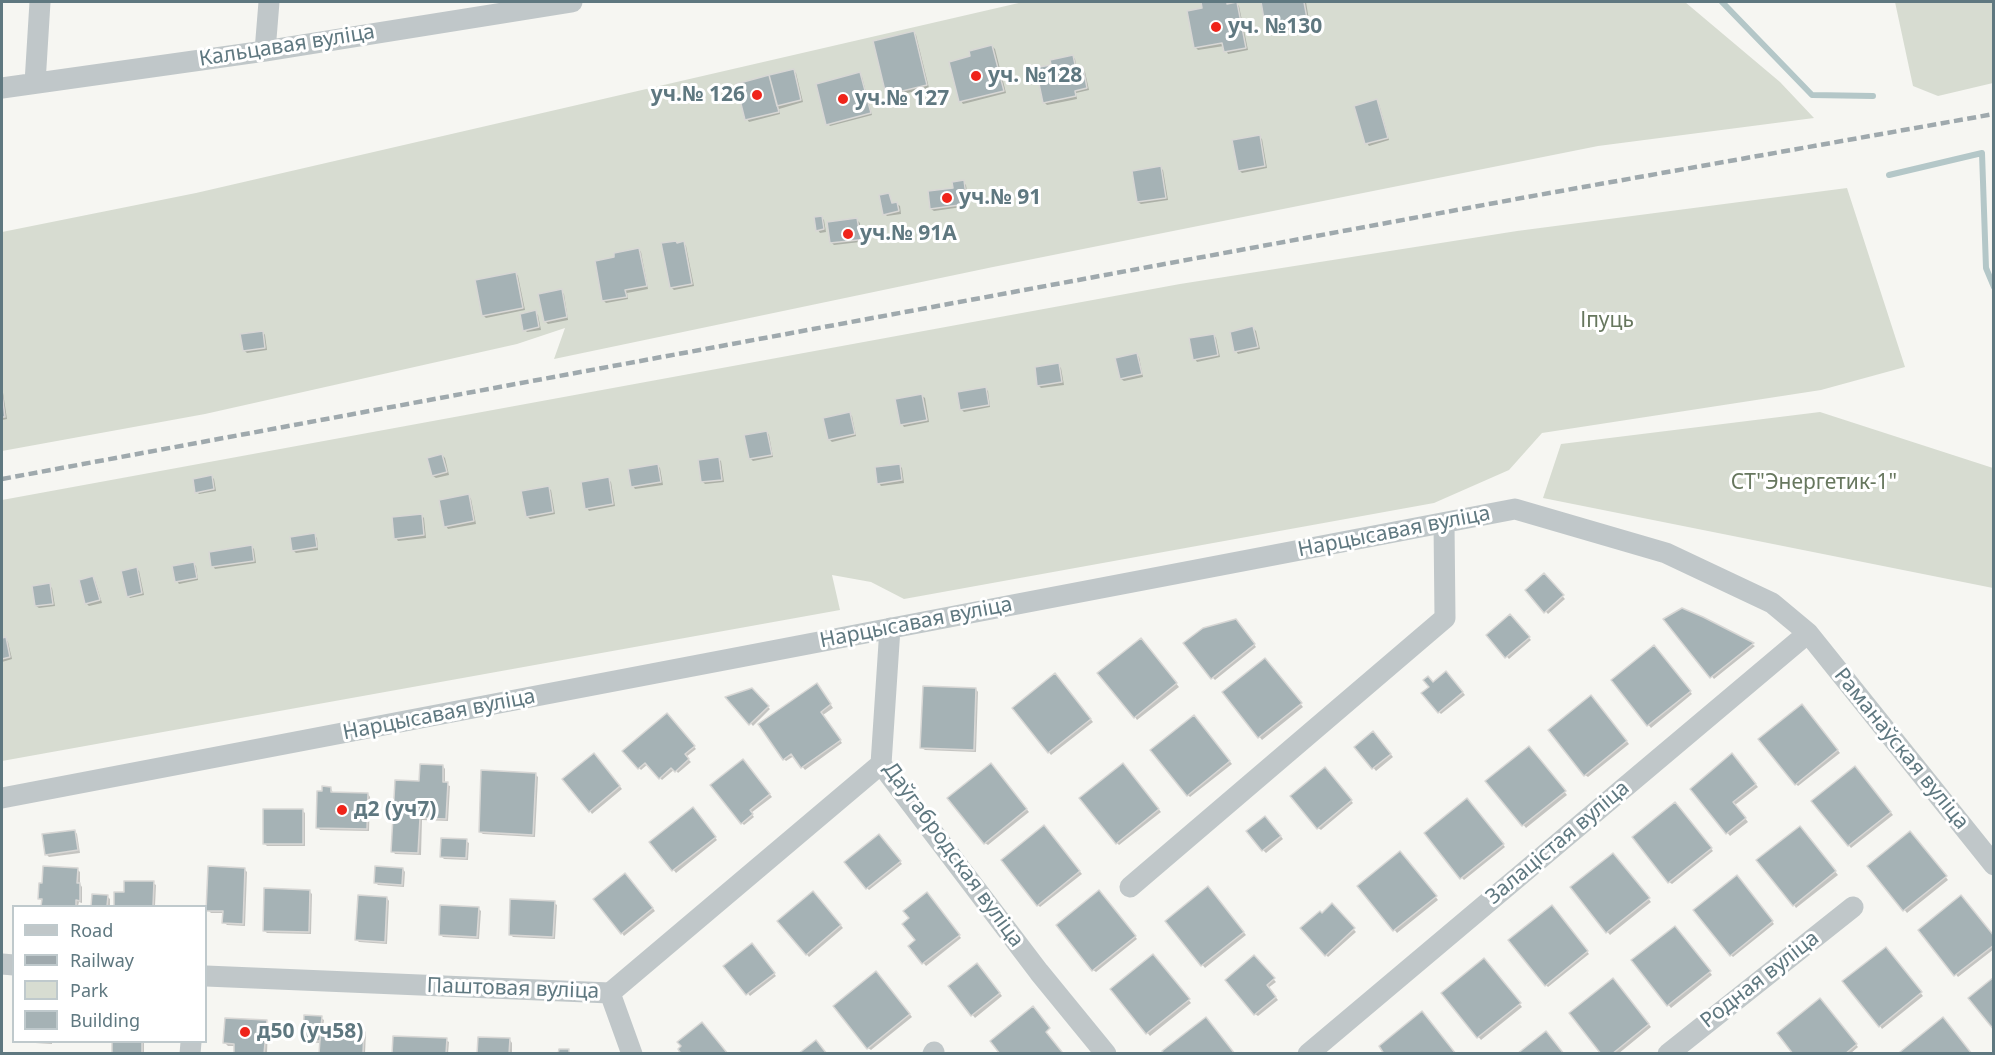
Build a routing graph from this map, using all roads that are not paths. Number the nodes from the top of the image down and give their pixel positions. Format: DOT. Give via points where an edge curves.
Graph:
graph roads {
  1 [pos="40,2"];
  2 [pos="268,2"];
  3 [pos="572,2"];
  4 [pos="266,51"];
  5 [pos="34,83"];
  6 [pos="2,88"];
  7 [pos="1444,523"];
  8 [pos="890,628"];
  9 [pos="1808,633"];
  10 [pos="881,764"];
  11 [pos="2,798"];
  12 [pos="1994,865"];
  13 [pos="1130,887"];
  14 [pos="1853,907"];
  15 [pos="207,976"];
  16 [pos="610,993"];
  17 [pos="632,1053"];
  18 [pos="1106,1053"];
  19 [pos="1308,1053"];
  20 [pos="1668,1053"];
  1 -- 5 [label="street"];
  2 -- 4 [label="street"];
  3 -- 4 [label="street, Кальцавая вуліца"];
  4 -- 5 [label="street, Кальцавая вуліца"];
  5 -- 6 [label="street, Кальцавая вуліца"];
  7 -- 8 [label="street, Нарцысавая вуліца"];
  7 -- 9 [label="street, Нарцысавая вуліца" via="1515,509 1666,553 1772,603"];
  7 -- 13 [label="street" via="1445,618"];
  8 -- 10 [label="street, Даўгабродская вуліца"];
  8 -- 11 [label="street, Нарцысавая вуліца"];
  9 -- 12 [label="street, Раманаўская вуліца"];
  9 -- 19 [label="street, Залацістая вуліца"];
  10 -- 16 [label="street, Паштовая вуліца"];
  10 -- 18 [label="street, Даўгабродская вуліца" via="1039,972"];
  14 -- 20 [label="street, Родная вуліца"];
  15 -- 16 [label="street, Паштовая вуліца"];
  16 -- 17 [label="street"];
}
